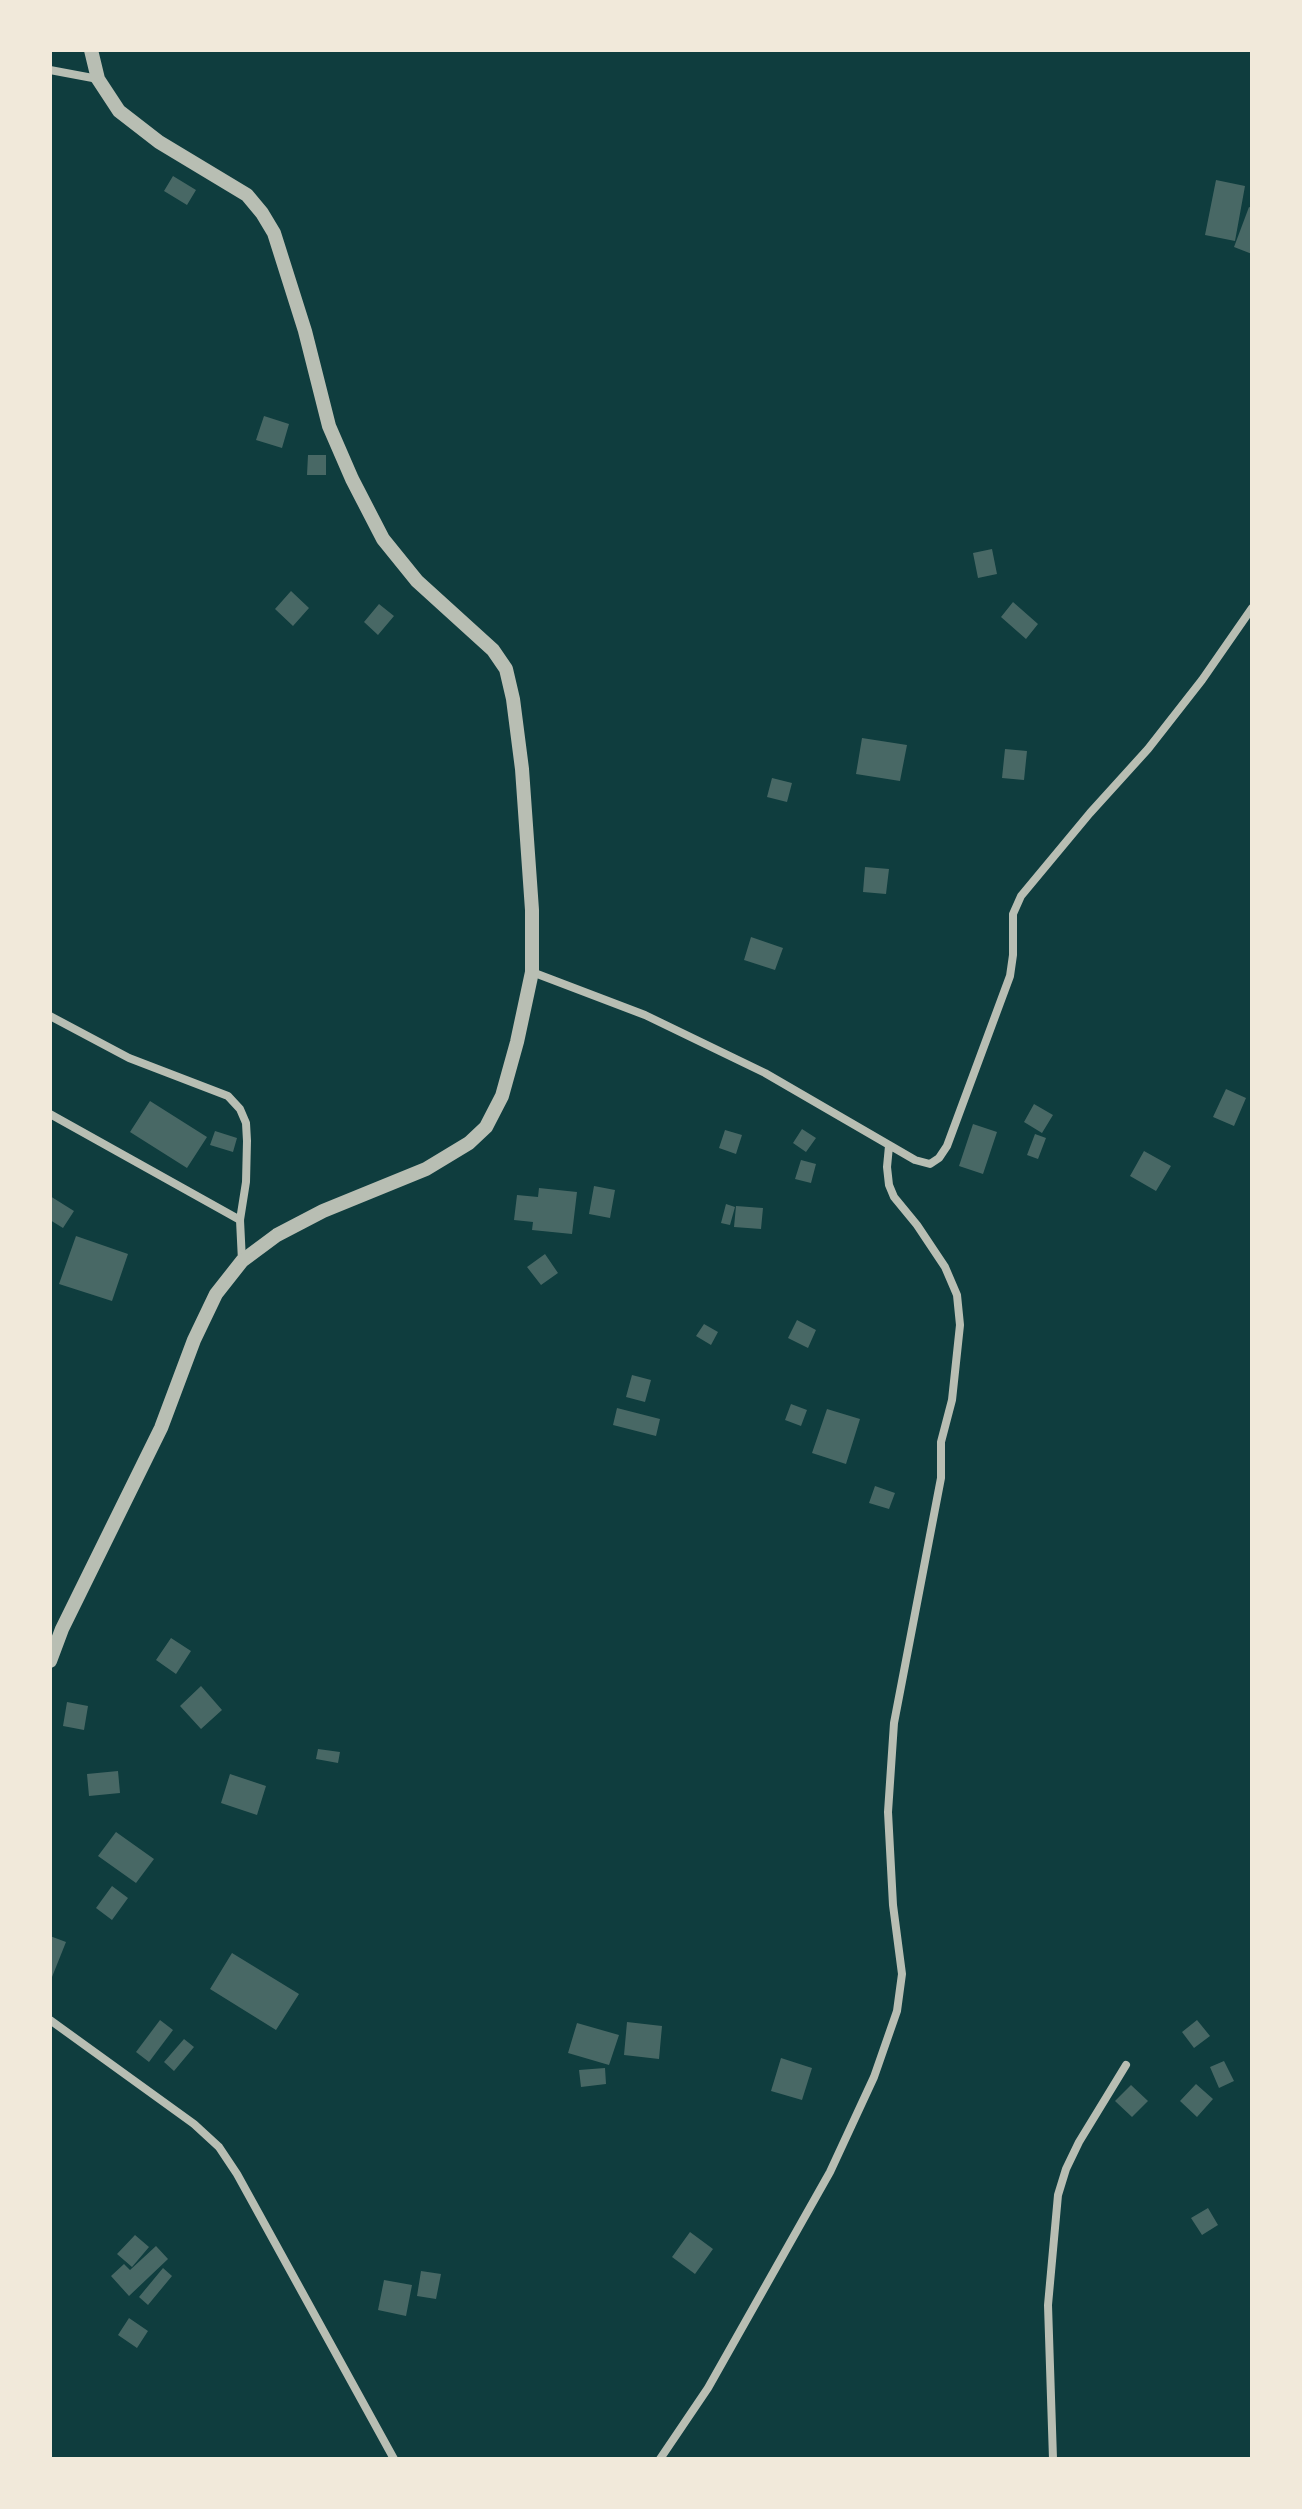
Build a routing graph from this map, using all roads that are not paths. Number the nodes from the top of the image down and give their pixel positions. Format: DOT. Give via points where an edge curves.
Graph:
graph roads {
  1 [pos="91,50"];
  2 [pos="50,70"];
  3 [pos="98,79"];
  4 [pos="1252,608"];
  5 [pos="532,972"];
  6 [pos="50,1016"];
  7 [pos="50,1114"];
  8 [pos="889,1146"];
  9 [pos="240,1220"];
  10 [pos="242,1261"];
  11 [pos="50,1661"];
  12 [pos="50,2020"];
  13 [pos="1126,2065"];
  14 [pos="394,2459"];
  15 [pos="660,2459"];
  16 [pos="1053,2459"];
  1 -- 3 [label="street"];
  2 -- 3 [label="street"];
  3 -- 5 [label="street" via="119,111 247,195 262,213 297,303 329,426 383,539 417,581 493,650 506,669 522,769"];
  4 -- 8 [label="street" via="1148,749 1021,896 1013,914 1010,976 939,1158 930,1164"];
  5 -- 8 [label="street" via="657,1020 765,1073"];
  5 -- 10 [label="street" via="502,1096 486,1127 426,1169 323,1211"];
  6 -- 9 [label="street" via="129,1058 228,1096 246,1123"];
  7 -- 9 [label="street"];
  8 -- 15 [label="street" via="889,1185 945,1267 957,1295 960,1325 952,1400 941,1442 941,1478 894,1723 888,1812 902,1974 897,2011 874,2077 830,2172 708,2388"];
  9 -- 10 [label="street"];
  10 -- 11 [label="street" via="216,1294 161,1428"];
  12 -- 14 [label="street" via="219,2147"];
  13 -- 16 [label="street" via="1079,2142 1058,2195 1048,2305"];
}
